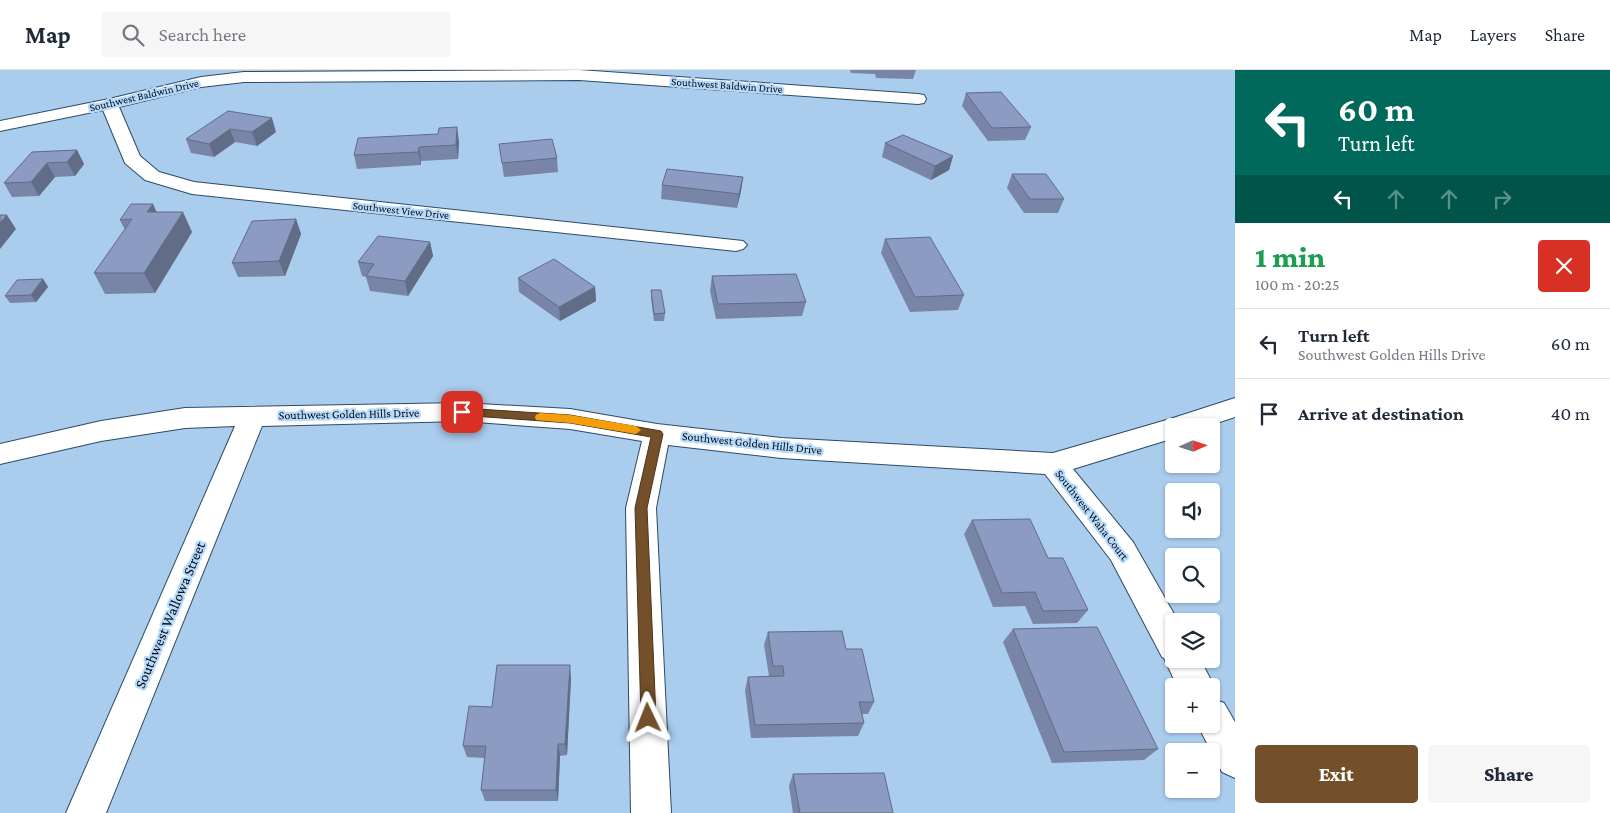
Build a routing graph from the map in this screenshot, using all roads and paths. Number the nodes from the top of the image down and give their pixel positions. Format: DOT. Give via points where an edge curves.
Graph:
graph roads {
  1 [pos="918,99"];
  2 [pos="109,104"];
  3 [pos="0,126"];
  4 [pos="736,246"];
  5 [pos="1235,407"];
  6 [pos="253,416"];
  7 [pos="1203,418"];
  8 [pos="1165,431"];
  9 [pos="657,434"];
  10 [pos="0,454"];
  11 [pos="1052,464"];
  12 [pos="1165,630"];
  13 [pos="1220,732"];
  14 [pos="1235,759"];
  15 [pos="86,813"];
  16 [pos="651,813"];
  1 -- 2 [label="street, Southwest Baldwin Drive" via="579,74 254,76 201,82"];
  2 -- 3 [label="street, Southwest Baldwin Drive"];
  2 -- 4 [label="street, Southwest View Drive" via="132,159 152,176 192,188"];
  5 -- 7 [label="street"];
  6 -- 9 [label="street, Southwest Golden Hills Drive" via="462,412 570,419"];
  6 -- 10 [label="street, Southwest Golden Hills Drive" via="185,418 101,431"];
  6 -- 15 [label="street, Southwest Wallowa Street"];
  8 -- 11 [label="street, Southwest Golden Hills Drive"];
  9 -- 11 [label="street, Southwest Golden Hills Drive" via="781,448"];
  9 -- 16 [label="street" via="641,508"];
  11 -- 12 [label="street, Southwest Waha Court" via="1122,551"];
  13 -- 14 [label="street"];
}
